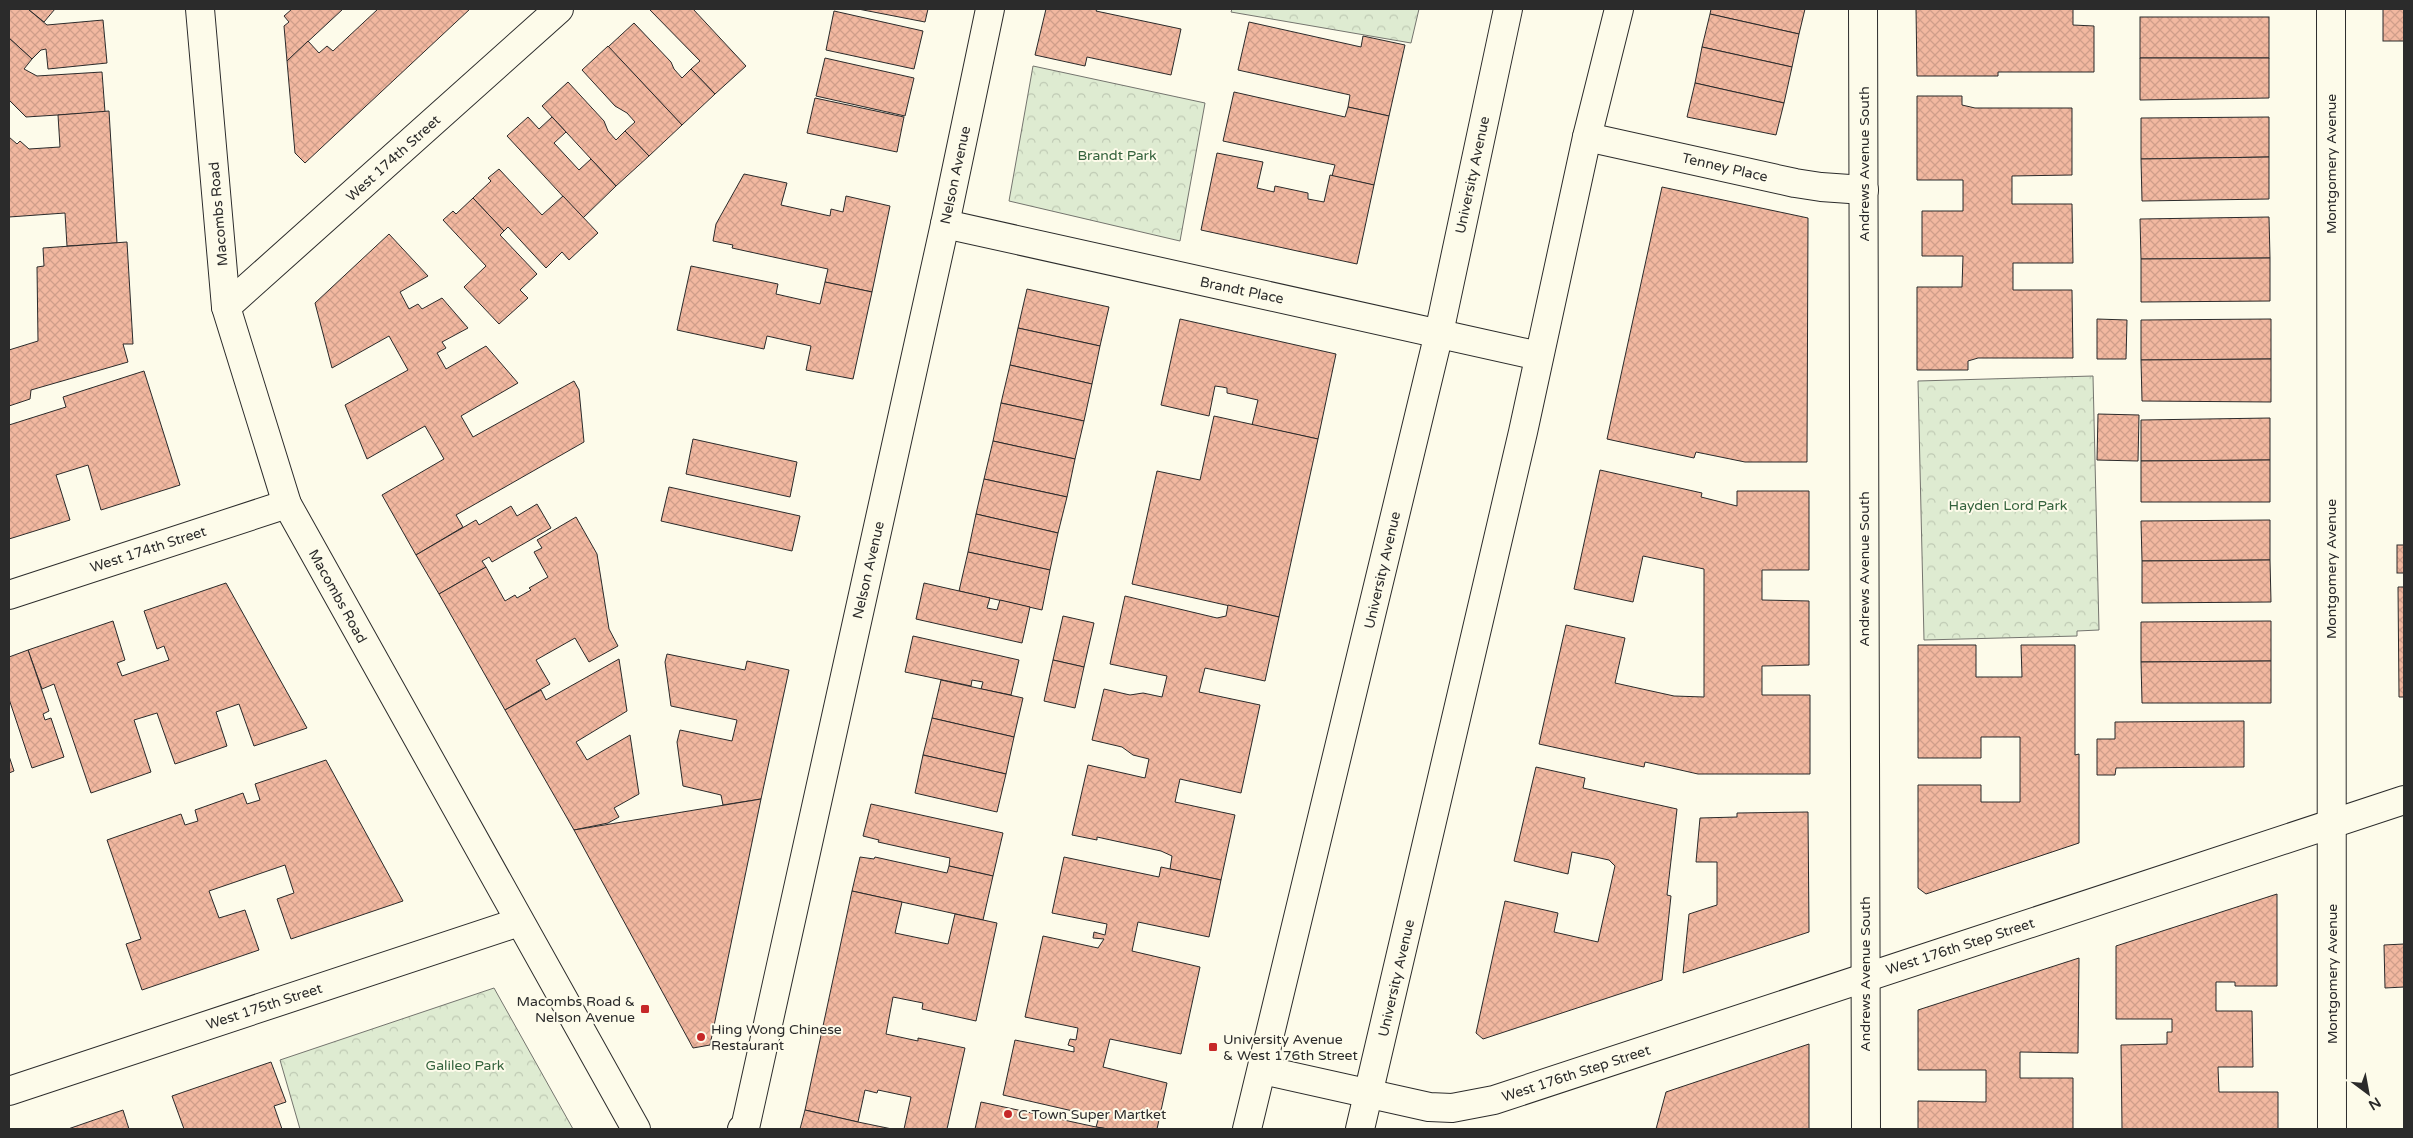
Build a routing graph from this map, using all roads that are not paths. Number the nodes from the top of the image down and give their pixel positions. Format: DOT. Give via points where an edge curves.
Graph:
graph roads {
  1 [pos="200,9"];
  2 [pos="559,9"];
  3 [pos="990,9"];
  4 [pos="1508,9"];
  5 [pos="1619,9"];
  6 [pos="1863,9"];
  7 [pos="2331,9"];
  8 [pos="1587,137"];
  9 [pos="1864,190"];
  10 [pos="945,224"];
  11 [pos="226,307"];
  12 [pos="1439,333"];
  13 [pos="1539,356"];
  14 [pos="286,504"];
  15 [pos="9,595"];
  16 [pos="2404,800"];
  17 [pos="2333,824"];
  18 [pos="519,922"];
  19 [pos="1865,977"];
  20 [pos="1263,1070"];
  21 [pos="9,1091"];
  22 [pos="1370,1095"];
  23 [pos="636,1129"];
  24 [pos="742,1129"];
  25 [pos="1247,1129"];
  26 [pos="1360,1129"];
  27 [pos="1866,1129"];
  28 [pos="2332,1129"];
  1 -- 11 [label="street, Macombs Road"];
  2 -- 11 [label="street, West 174th Street"];
  3 -- 10 [label="street, Nelson Avenue"];
  4 -- 12 [label="street, University Avenue"];
  5 -- 8 [label="street, University Avenue"];
  6 -- 9 [label="street, Andrews Avenue South"];
  7 -- 17 [label="street, Montgomery Avenue"];
  8 -- 9 [label="street, Tenney Place" via="1821,188"];
  8 -- 13 [label="street, University Avenue"];
  9 -- 19 [label="street, Andrews Avenue South"];
  10 -- 12 [label="street, Brandt Place"];
  10 -- 24 [label="street, Nelson Avenue"];
  11 -- 14 [label="street, Macombs Road"];
  12 -- 13 [label="street, Brandt Place"];
  12 -- 20 [label="street, University Avenue"];
  13 -- 22 [label="street, University Avenue"];
  14 -- 15 [label="street, West 174th Street"];
  14 -- 18 [label="street, Macombs Road"];
  16 -- 17 [label="street, West 176th Step Street"];
  17 -- 19 [label="street, West 176th Step Street"];
  17 -- 28 [label="street, Montgomery Avenue"];
  18 -- 21 [label="street, West 175th Street"];
  18 -- 23 [label="street, Macombs Road"];
  19 -- 22 [label="street, West 176th Step Street" via="1494,1100 1452,1108 1428,1107"];
  19 -- 27 [label="street, Andrews Avenue South"];
  20 -- 22 [label="street, West 176th Step Street"];
  20 -- 25 [label="street, University Avenue"];
  22 -- 26 [label="street, University Avenue"];
}
